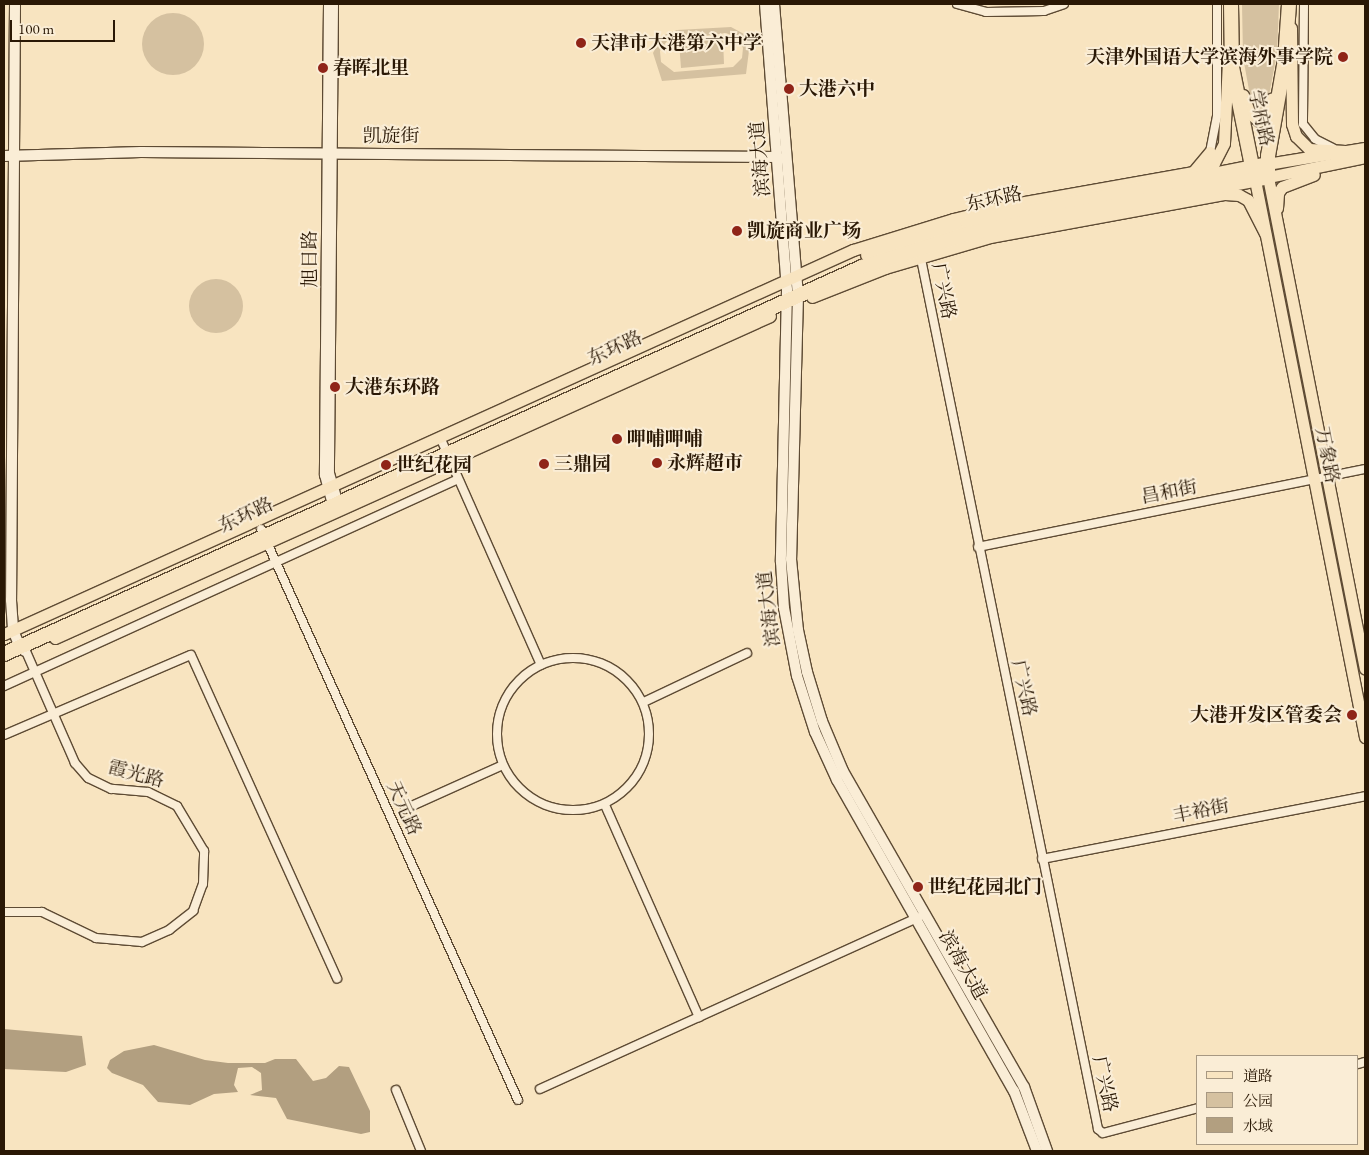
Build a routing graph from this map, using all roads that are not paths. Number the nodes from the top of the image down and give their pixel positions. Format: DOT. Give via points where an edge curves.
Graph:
graph roads {
  1 [pos="15,4"];
  2 [pos="20,4"];
  3 [pos="328,4"];
  4 [pos="334,4"];
  5 [pos="765,4"];
  6 [pos="774,4"];
  7 [pos="957,4"];
  8 [pos="1064,4"];
  9 [pos="1217,4"];
  10 [pos="1230,4"];
  11 [pos="1304,4"];
  12 [pos="1288,7"];
  13 [pos="1288,39"];
  14 [pos="1230,44"];
  15 [pos="1365,148"];
  16 [pos="330,151"];
  17 [pos="12,152"];
  18 [pos="1210,152"];
  19 [pos="777,154"];
  20 [pos="1346,156"];
  21 [pos="1365,157"];
  22 [pos="1261,172"];
  23 [pos="1199,178"];
  24 [pos="1265,234"];
  25 [pos="1278,234"];
  26 [pos="919,253"];
  27 [pos="792,292"];
  28 [pos="445,449"];
  29 [pos="1365,469"];
  30 [pos="1327,477"];
  31 [pos="458,479"];
  32 [pos="1314,480"];
  33 [pos="333,500"];
  34 [pos="264,536"];
  35 [pos="978,547"];
  36 [pos="275,562"];
  37 [pos="16,640"];
  38 [pos="747,653"];
  39 [pos="4,654"];
  40 [pos="4,662"];
  41 [pos="541,666"];
  42 [pos="1365,669"];
  43 [pos="35,672"];
  44 [pos="4,686"];
  45 [pos="644,702"];
  46 [pos="52,713"];
  47 [pos="4,735"];
  48 [pos="1365,737"];
  49 [pos="503,766"];
  50 [pos="1365,796"];
  51 [pos="605,805"];
  52 [pos="405,809"];
  53 [pos="1042,858"];
  54 [pos="4,912"];
  55 [pos="921,917"];
  56 [pos="337,979"];
  57 [pos="699,1018"];
  58 [pos="540,1089"];
  59 [pos="396,1090"];
  60 [pos="518,1100"];
  61 [pos="1196,1108"];
  62 [pos="421,1151"];
  63 [pos="1038,1151"];
  64 [pos="1048,1151"];
  1 -- 17 [label="main road, 霞光路"];
  2 -- 17 [label="main road, 霞光路"];
  3 -- 16 [label="street, 旭日路"];
  4 -- 16 [label="street, 旭日路"];
  5 -- 19 [label="main road, 滨海大道"];
  6 -- 27 [label="main road, 滨海大道"];
  7 -- 8 [label="street" via="986,12 1044,12"];
  9 -- 18 [label="street" via="1217,116"];
  10 -- 14 [label="highway, 学府路"];
  11 -- 20 [label="street" via="1302,116 1306,131 1314,139"];
  12 -- 13 [label="highway, 学府路"];
  12 -- 20 [label="main road" via="1293,43 1292,120 1296,136 1309,148"];
  13 -- 14 [label="main road" via="1268,115 1259,121 1250,114 1245,103"];
  13 -- 22 [label="highway, 学府路"];
  14 -- 22 [label="highway, 学府路" via="1235,85"];
  14 -- 23 [label="main road" via="1224,143 1214,163"];
  15 -- 20 [label="main road"];
  16 -- 17 [label="main road, 凯旋街"];
  16 -- 19 [label="main road, 凯旋街"];
  16 -- 33 [label="street, 旭日路"];
  17 -- 37 [label="main road, 霞光路"];
  18 -- 27 [label="main road" via="1193,172 1019,203 869,244"];
  19 -- 27 [label="main road, 滨海大道"];
  20 -- 21 [label="main road"];
  20 -- 22 [label="main road"];
  20 -- 25 [label="main road" via="1282,187 1277,199"];
  22 -- 23 [label="highway, 东环路"];
  22 -- 24 [label="main road, 万象路"];
  22 -- 25 [label="main road, 万象路"];
  22 -- 26 [label="highway, 东环路" via="970,233"];
  23 -- 27 [label="highway, 东环路" via="968,224 903,242"];
  24 -- 26 [label="main road" via="1248,200 1239,195 1225,194"];
  24 -- 32 [label="main road, 万象路"];
  25 -- 30 [label="main road, 万象路"];
  26 -- 27 [label="highway, 东环路" via="862,267"];
  26 -- 35 [label="street, 广兴路"];
  27 -- 28 [label="highway, 东环路"];
  27 -- 55 [label="main road, 滨海大道" via="780,536 782,588 793,656 822,747 848,801"];
  28 -- 31 [label="street"];
  28 -- 33 [label="highway, 东环路"];
  29 -- 30 [label="street, 昌和街"];
  30 -- 32 [label="street, 昌和街"];
  30 -- 42 [label="main road, 万象路"];
  31 -- 36 [label="street"];
  31 -- 41 [label="street"];
  32 -- 35 [label="street, 昌和街"];
  32 -- 48 [label="main road, 万象路"];
  33 -- 34 [label="highway, 东环路"];
  33 -- 37 [label="main road"];
  34 -- 36 [label="street, 天元路"];
  34 -- 37 [label="highway, 东环路"];
  35 -- 53 [label="street, 广兴路"];
  36 -- 43 [label="street"];
  36 -- 60 [label="street, 天元路"];
  37 -- 39 [label="highway, 东环路"];
  37 -- 40 [label="main road"];
  37 -- 43 [label="street, 霞光路"];
  38 -- 45 [label="street"];
  41 -- 45 [label="street" via="555,659 581,657 607,665 628,680"];
  41 -- 49 [label="street" via="530,670 511,689 500,713 496,740"];
  43 -- 44 [label="street"];
  43 -- 46 [label="street, 霞光路"];
  45 -- 51 [label="street" via="650,726 649,750 640,773 625,792"];
  46 -- 47 [label="street"];
  46 -- 54 [label="street, 霞光路" via="75,763 88,778 111,789 148,792 177,806 204,851 203,884 193,911 169,930 142,942 96,938 42,912"];
  46 -- 56 [label="street" via="191,654"];
  49 -- 51 [label="street" via="516,786 535,801 550,807 582,811"];
  49 -- 52 [label="street"];
  50 -- 53 [label="street, 丰裕街"];
  51 -- 57 [label="street"];
  53 -- 61 [label="street, 广兴路" via="1101,1132"];
  55 -- 57 [label="street"];
  55 -- 63 [label="main road, 滨海大道" via="1014,1091"];
  55 -- 64 [label="main road, 滨海大道" via="1024,1087"];
  57 -- 58 [label="street"];
  59 -- 62 [label="street"];
}
